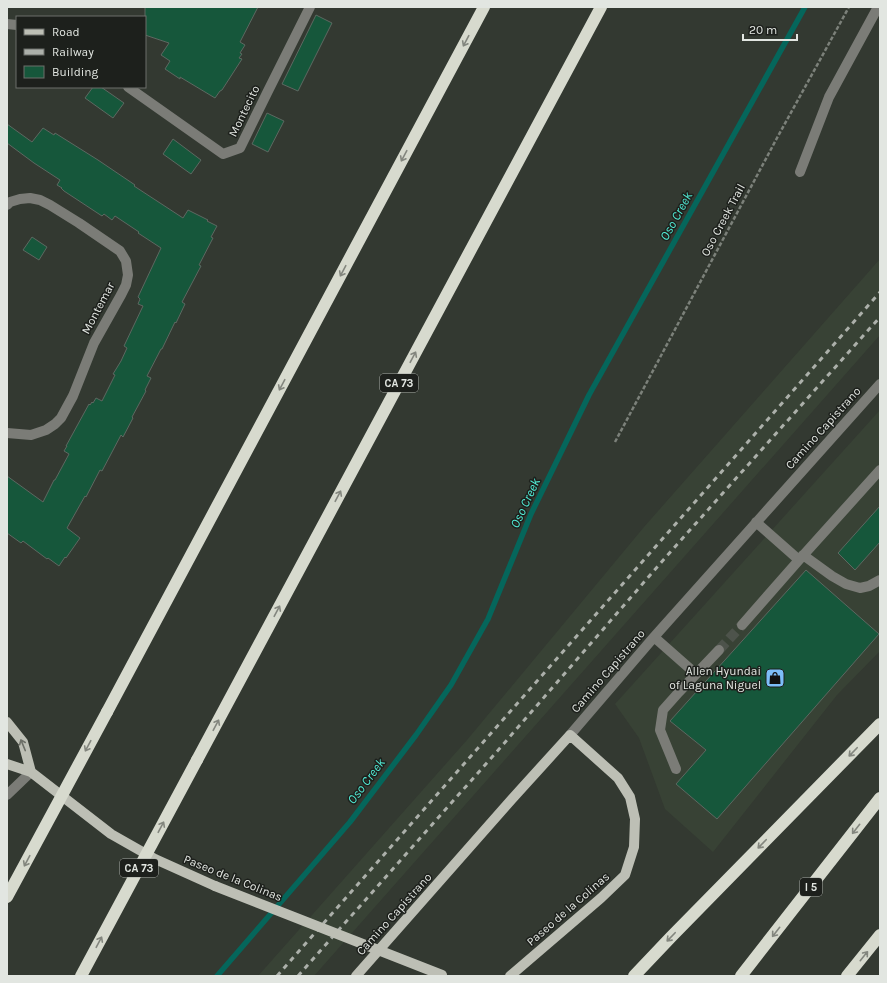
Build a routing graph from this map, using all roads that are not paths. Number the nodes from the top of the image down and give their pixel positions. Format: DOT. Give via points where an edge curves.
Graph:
graph roads {
  1 [pos="310,7"];
  2 [pos="484,7"];
  3 [pos="601,7"];
  4 [pos="878,7"];
  5 [pos="129,88"];
  6 [pos="800,172"];
  7 [pos="7,205"];
  8 [pos="880,384"];
  9 [pos="7,433"];
  10 [pos="880,470"];
  11 [pos="756,522"];
  12 [pos="801,557"];
  13 [pos="880,580"];
  14 [pos="742,625"];
  15 [pos="654,637"];
  16 [pos="719,650"];
  17 [pos="696,674"];
  18 [pos="7,722"];
  19 [pos="880,724"];
  20 [pos="570,735"];
  21 [pos="7,764"];
  22 [pos="676,769"];
  23 [pos="31,772"];
  24 [pos="7,794"];
  25 [pos="880,798"];
  26 [pos="7,897"];
  27 [pos="880,935"];
  28 [pos="81,976"];
  29 [pos="356,976"];
  30 [pos="443,976"];
  31 [pos="510,976"];
  32 [pos="634,976"];
  33 [pos="741,976"];
  34 [pos="847,976"];
  1 -- 5 [label="street, Montecito" via="240,148 223,154"];
  2 -- 26 [label="highway, one-way, bridge"];
  28 -- 3 [label="highway, CA 73, one-way, bridge"];
  4 -- 6 [label="street" via="829,97"];
  7 -- 9 [label="street, Montemar" via="20,198 40,200 50,205 120,251 126,261 128,275 124,290 94,343 61,418 46,430 31,435"];
  8 -- 11 [label="street, Camino Capistrano"];
  10 -- 12 [label="street"];
  11 -- 12 [label="street"];
  11 -- 15 [label="street, Camino Capistrano"];
  12 -- 13 [label="street" via="846,584 860,588"];
  12 -- 14 [label="street"];
  15 -- 17 [label="street"];
  15 -- 20 [label="street, Camino Capistrano"];
  16 -- 17 [label="street"];
  17 -- 22 [label="street" via="663,710 660,730"];
  23 -- 18 [label="main road, one-way" via="23,742"];
  19 -- 32 [label="highway, one-way"];
  20 -- 29 [label="main road, Camino Capistrano"];
  20 -- 31 [label="main road, Paseo de la Colinas" via="618,778 630,797 635,820 634,847 625,875 602,898"];
  21 -- 23 [label="main road, Paseo de la Colinas"];
  23 -- 24 [label="street"];
  23 -- 30 [label="main road, Paseo de la Colinas, bridge" via="111,834 155,859 215,886"];
  25 -- 33 [label="highway, I 5, one-way"];
  34 -- 27 [label="highway, one-way"];
}
